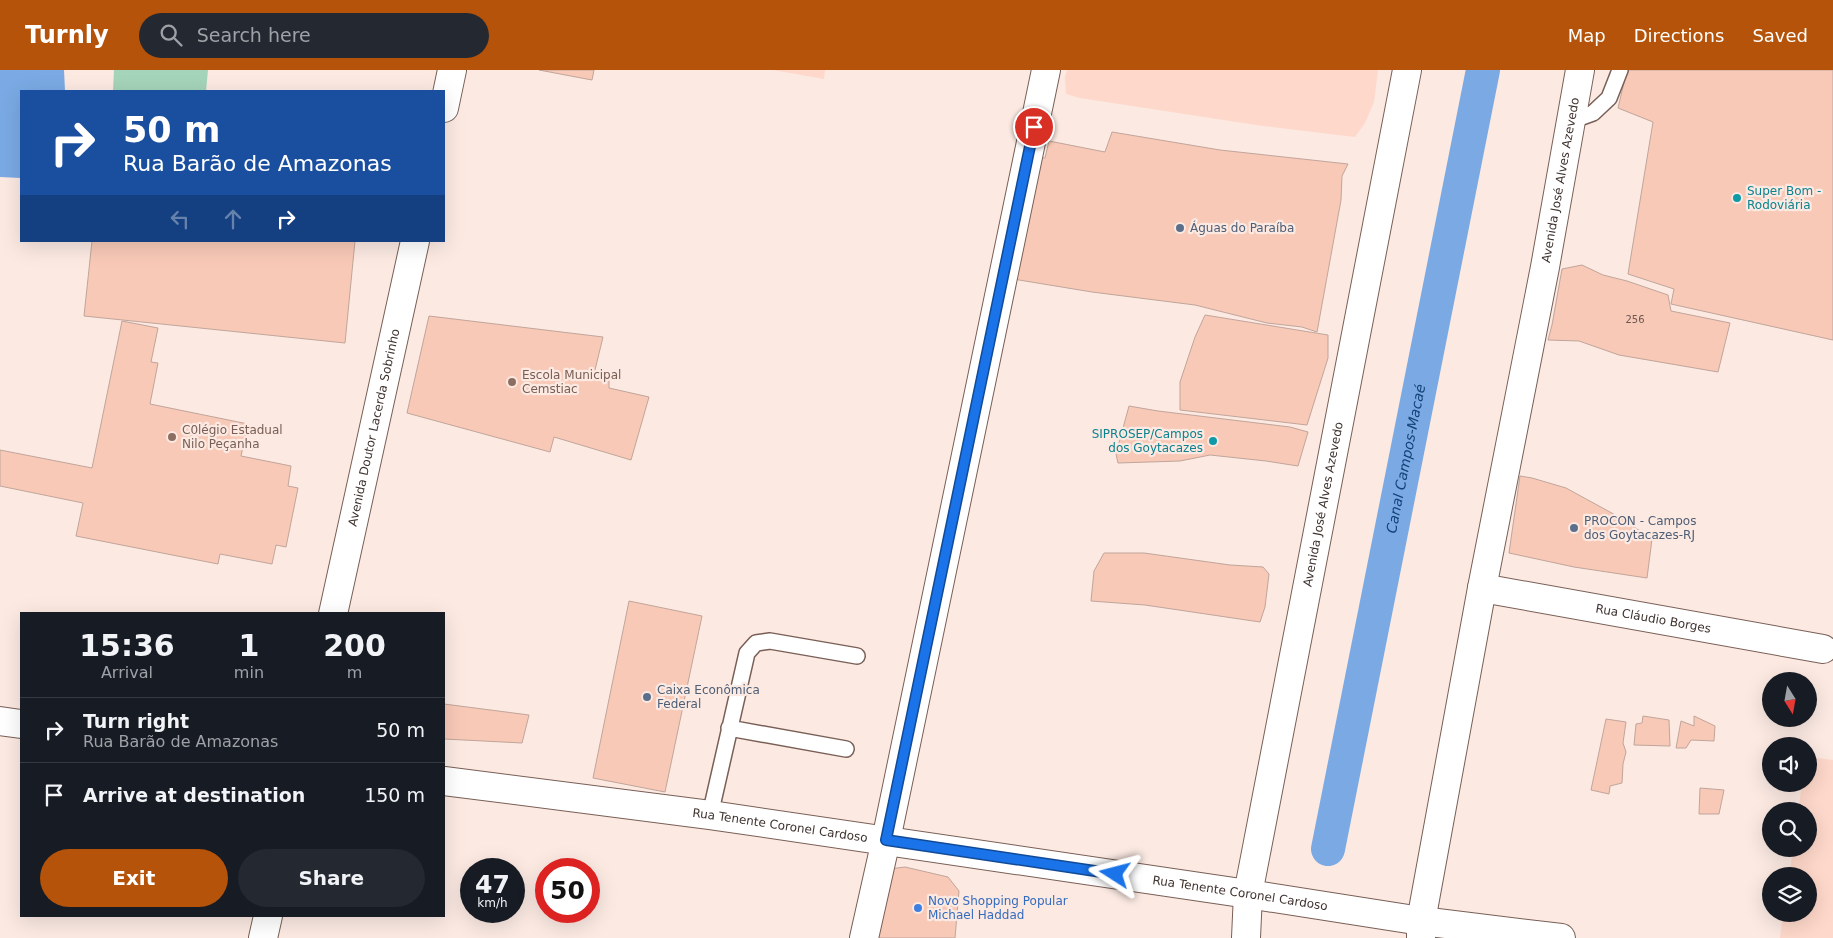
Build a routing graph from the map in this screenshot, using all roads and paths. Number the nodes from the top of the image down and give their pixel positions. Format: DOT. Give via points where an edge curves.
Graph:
graph roads {
  1 [pos="452,70"];
  2 [pos="1046,70"];
  3 [pos="1407,70"];
  4 [pos="1580,70"];
  5 [pos="1620,70"];
  6 [pos="445,103"];
  7 [pos="1571,121"];
  8 [pos="415,242"];
  9 [pos="1482,588"];
  10 [pos="333,612"];
  11 [pos="1823,649"];
  12 [pos="857,656"];
  13 [pos="0,721"];
  14 [pos="20,724"];
  15 [pos="729,728"];
  16 [pos="846,749"];
  17 [pos="445,781"];
  18 [pos="710,815"];
  19 [pos="886,840"];
  20 [pos="1248,894"];
  21 [pos="268,917"];
  22 [pos="1421,930"];
  23 [pos="1525,936"];
  24 [pos="264,938"];
  25 [pos="864,938"];
  26 [pos="1246,938"];
  27 [pos="1562,938"];
  1 -- 6 [label="main road"];
  2 -- 19 [label="main road"];
  3 -- 20 [label="main road, Avenida José Alves Azevedo"];
  4 -- 7 [label="main road, Avenida José Alves Azevedo"];
  5 -- 7 [label="lane" via="1609,98 1593,113"];
  7 -- 9 [label="main road, Avenida José Alves Azevedo"];
  8 -- 10 [label="main road, Avenida Doutor Lacerda Sobrinho"];
  9 -- 11 [label="main road, Rua Cláudio Borges"];
  9 -- 22 [label="main road, Avenida José Alves Azevedo"];
  12 -- 15 [label="lane" via="770,641 756,643 747,653"];
  13 -- 14 [label="main road"];
  15 -- 16 [label="lane"];
  15 -- 18 [label="lane"];
  17 -- 18 [label="main road, Rua Tenente Coronel Cardoso"];
  18 -- 19 [label="main road, Rua Tenente Coronel Cardoso"];
  19 -- 20 [label="main road, Rua Tenente Coronel Cardoso"];
  19 -- 25 [label="main road"];
  20 -- 22 [label="main road, Rua Tenente Coronel Cardoso" via="1364,912"];
  20 -- 26 [label="main road, Avenida José Alves Azevedo"];
  21 -- 24 [label="main road"];
  22 -- 23 [label="main road, Rua Tenente Coronel Cardoso"];
  23 -- 27 [label="main road, Rua Tenente Coronel Cardoso"];
}
